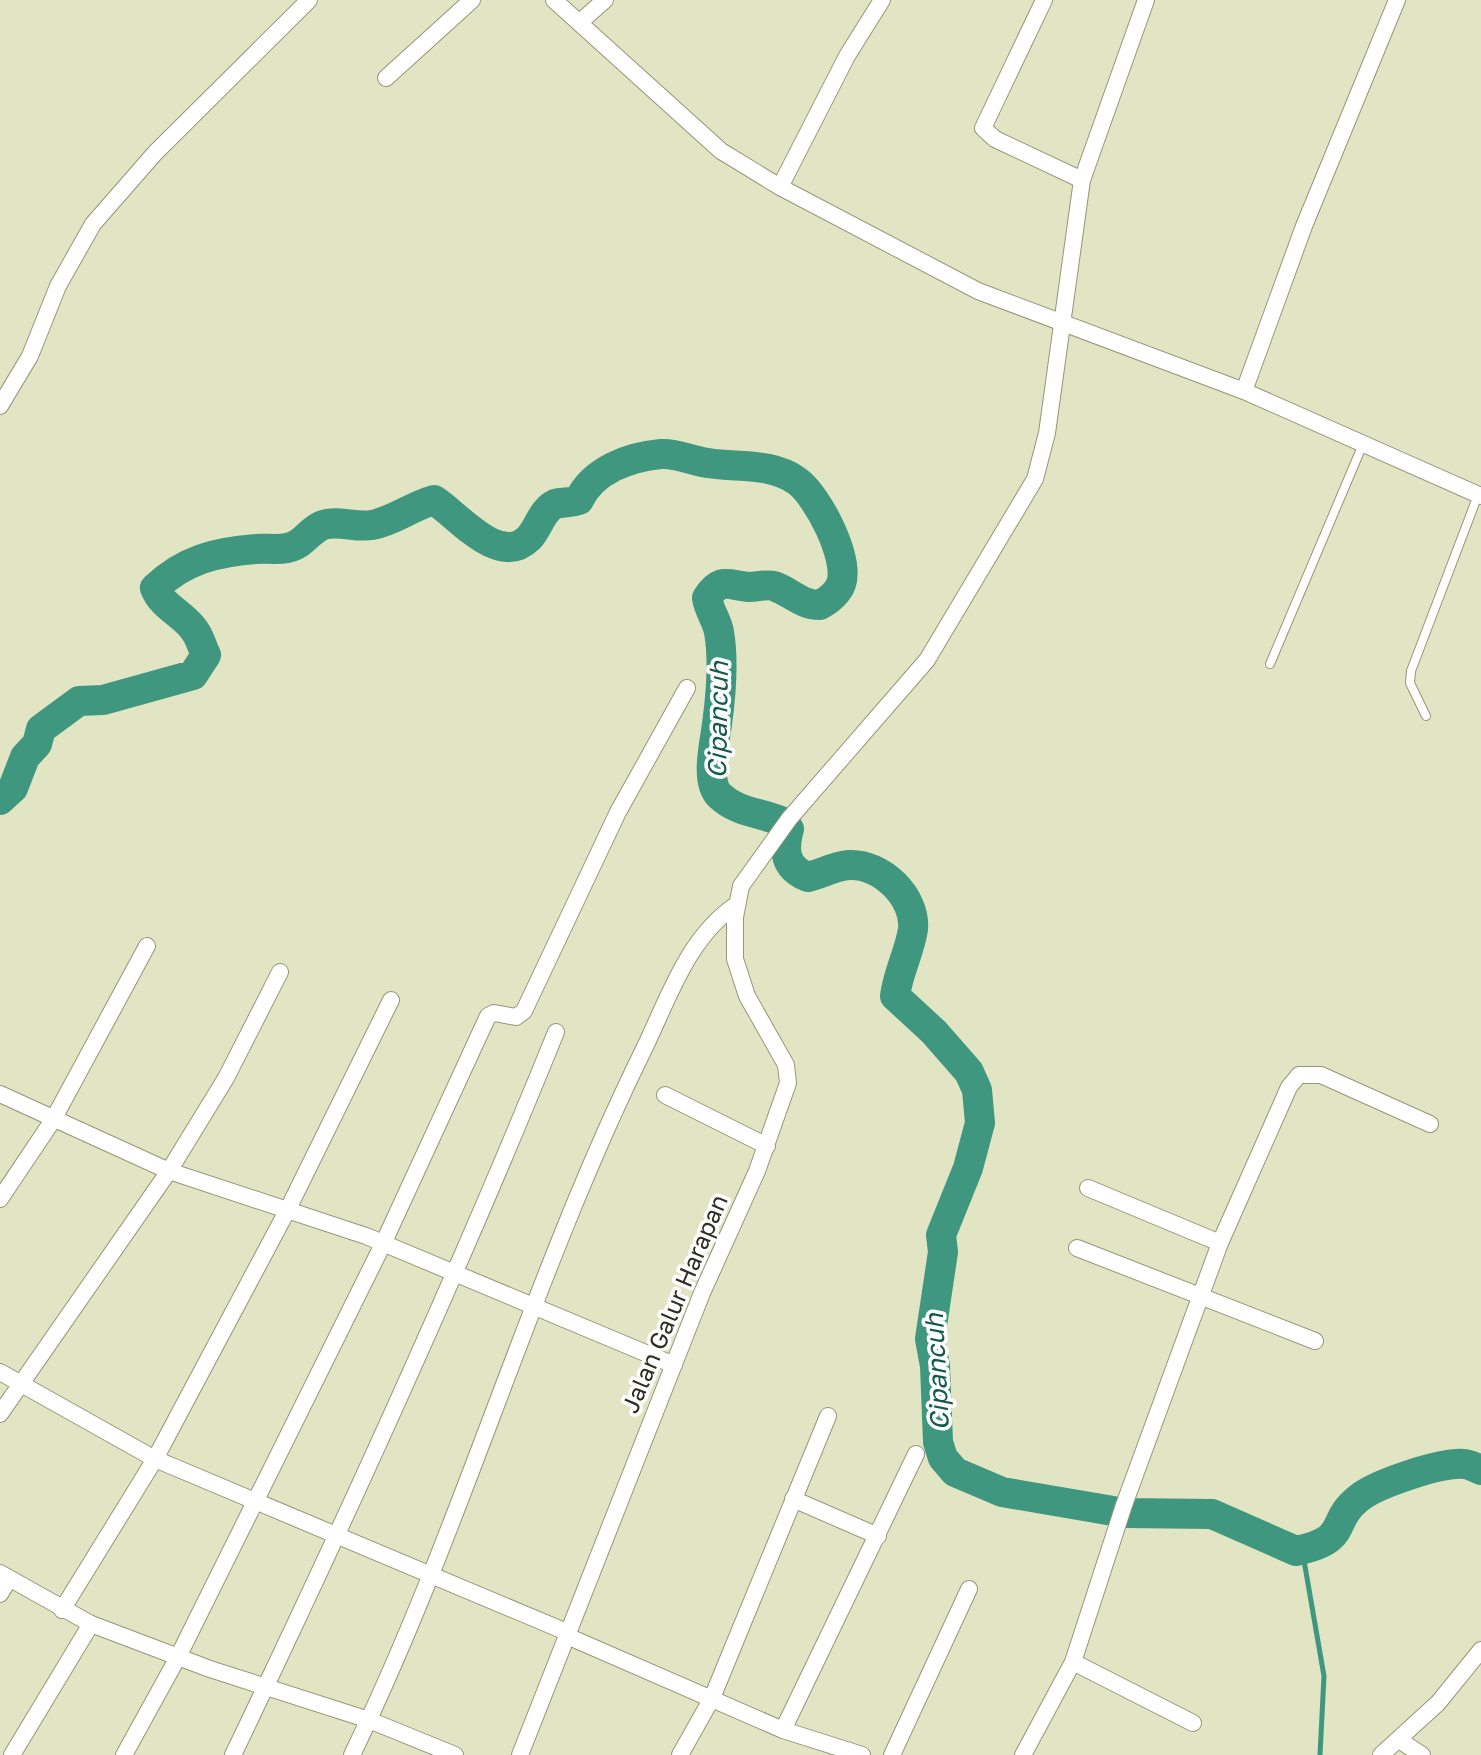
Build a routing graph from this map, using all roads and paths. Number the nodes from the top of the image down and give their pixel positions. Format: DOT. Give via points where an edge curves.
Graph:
graph roads {
  1 [pos="309,0"];
  2 [pos="472,0"];
  3 [pos="554,0"];
  4 [pos="605,0"];
  5 [pos="882,0"];
  6 [pos="1044,0"];
  7 [pos="1146,0"];
  8 [pos="1397,0"];
  9 [pos="580,22"];
  10 [pos="386,78"];
  11 [pos="1082,180"];
  12 [pos="780,187"];
  13 [pos="1060,320"];
  14 [pos="1244,391"];
  15 [pos="0,406"];
  16 [pos="1363,444"];
  17 [pos="1480,496"];
  18 [pos="1270,664"];
  19 [pos="687,688"];
  20 [pos="1426,716"];
  21 [pos="736,905"];
  22 [pos="147,946"];
  23 [pos="280,972"];
  24 [pos="391,1000"];
  25 [pos="556,1032"];
  26 [pos="0,1094"];
  27 [pos="665,1095"];
  28 [pos="53,1120"];
  29 [pos="1430,1124"];
  30 [pos="767,1146"];
  31 [pos="169,1171"];
  32 [pos="1088,1188"];
  33 [pos="0,1199"];
  34 [pos="287,1211"];
  35 [pos="1220,1243"];
  36 [pos="383,1244"];
  37 [pos="1077,1248"];
  38 [pos="454,1274"];
  39 [pos="1201,1295"];
  40 [pos="533,1305"];
  41 [pos="1315,1341"];
  42 [pos="674,1365"];
  43 [pos="0,1372"];
  44 [pos="19,1384"];
  45 [pos="0,1414"];
  46 [pos="828,1416"];
  47 [pos="916,1454"];
  48 [pos="155,1459"];
  49 [pos="793,1499"];
  50 [pos="253,1501"];
  51 [pos="339,1535"];
  52 [pos="878,1536"];
  53 [pos="432,1574"];
  54 [pos="5,1576"];
  55 [pos="969,1589"];
  56 [pos="0,1594"];
  57 [pos="62,1610"];
  58 [pos="91,1624"];
  59 [pos="568,1635"];
  60 [pos="1481,1650"];
  61 [pos="178,1657"];
  62 [pos="1073,1662"];
  63 [pos="266,1687"];
  64 [pos="712,1698"];
  65 [pos="369,1720"];
  66 [pos="1193,1723"];
  67 [pos="783,1730"];
  68 [pos="1399,1740"];
  69 [pos="12,1755"];
  70 [pos="124,1755"];
  71 [pos="233,1755"];
  72 [pos="352,1755"];
  73 [pos="455,1755"];
  74 [pos="520,1755"];
  75 [pos="680,1755"];
  76 [pos="862,1755"];
  77 [pos="892,1755"];
  78 [pos="1023,1755"];
  79 [pos="1381,1755"];
  80 [pos="1422,1755"];
  1 -- 15 [label="street" via="155,153 93,224"];
  2 -- 10 [label="street"];
  3 -- 9 [label="street"];
  4 -- 9 [label="street"];
  5 -- 12 [label="street"];
  6 -- 11 [label="street" via="983,128 995,139"];
  7 -- 11 [label="street, Jalan Galur Harapan"];
  8 -- 14 [label="street" via="1304,226"];
  9 -- 12 [label="street" via="721,151"];
  11 -- 13 [label="street, Jalan Galur Harapan"];
  12 -- 13 [label="street" via="978,291"];
  13 -- 14 [label="street"];
  13 -- 21 [label="street, Jalan Galur Harapan" via="1042,460 1021,507 927,660 789,819 749,871"];
  14 -- 16 [label="street"];
  16 -- 17 [label="street"];
  16 -- 18 [label="lane"];
  17 -- 20 [label="lane" via="1411,671 1410,683"];
  19 -- 36 [label="street" via="618,812 524,1011 516,1017 488,1016"];
  21 -- 30 [label="street, Jalan Galur Harapan" via="740,977 788,1074"];
  21 -- 40 [label="street" via="719,916 694,948 611,1117"];
  22 -- 28 [label="street"];
  23 -- 31 [label="street" via="221,1087"];
  24 -- 34 [label="street"];
  25 -- 38 [label="street"];
  26 -- 28 [label="street"];
  27 -- 30 [label="street"];
  28 -- 31 [label="street"];
  28 -- 33 [label="street"];
  29 -- 35 [label="street" via="1321,1075 1299,1075"];
  30 -- 42 [label="street, Jalan Galur Harapan"];
  31 -- 34 [label="street"];
  31 -- 44 [label="street"];
  32 -- 35 [label="street"];
  34 -- 36 [label="street"];
  34 -- 48 [label="street"];
  35 -- 39 [label="street"];
  36 -- 38 [label="street"];
  36 -- 50 [label="street"];
  37 -- 39 [label="street"];
  38 -- 40 [label="street"];
  38 -- 51 [label="street"];
  39 -- 41 [label="street"];
  39 -- 62 [label="street"];
  40 -- 42 [label="street"];
  40 -- 53 [label="street"];
  42 -- 59 [label="street, Jalan Galur Harapan"];
  43 -- 44 [label="street"];
  44 -- 45 [label="street"];
  44 -- 48 [label="street"];
  46 -- 49 [label="street"];
  47 -- 52 [label="street"];
  48 -- 50 [label="street"];
  48 -- 57 [label="street"];
  49 -- 52 [label="street"];
  49 -- 64 [label="street"];
  50 -- 51 [label="street"];
  50 -- 61 [label="street"];
  51 -- 53 [label="street"];
  51 -- 63 [label="street"];
  52 -- 67 [label="street"];
  53 -- 59 [label="street"];
  53 -- 65 [label="street"];
  54 -- 56 [label="street"];
  54 -- 57 [label="street"];
  55 -- 77 [label="street"];
  57 -- 58 [label="street"];
  58 -- 61 [label="street"];
  58 -- 69 [label="street"];
  59 -- 64 [label="street"];
  59 -- 74 [label="street, Jalan Galur Harapan"];
  60 -- 68 [label="street"];
  61 -- 63 [label="street"];
  61 -- 70 [label="street"];
  62 -- 66 [label="street"];
  62 -- 78 [label="street"];
  63 -- 65 [label="street"];
  63 -- 71 [label="street"];
  64 -- 67 [label="street"];
  64 -- 75 [label="street"];
  65 -- 72 [label="street"];
  65 -- 73 [label="street"];
  67 -- 76 [label="street"];
  68 -- 79 [label="street"];
  68 -- 80 [label="street"];
}
